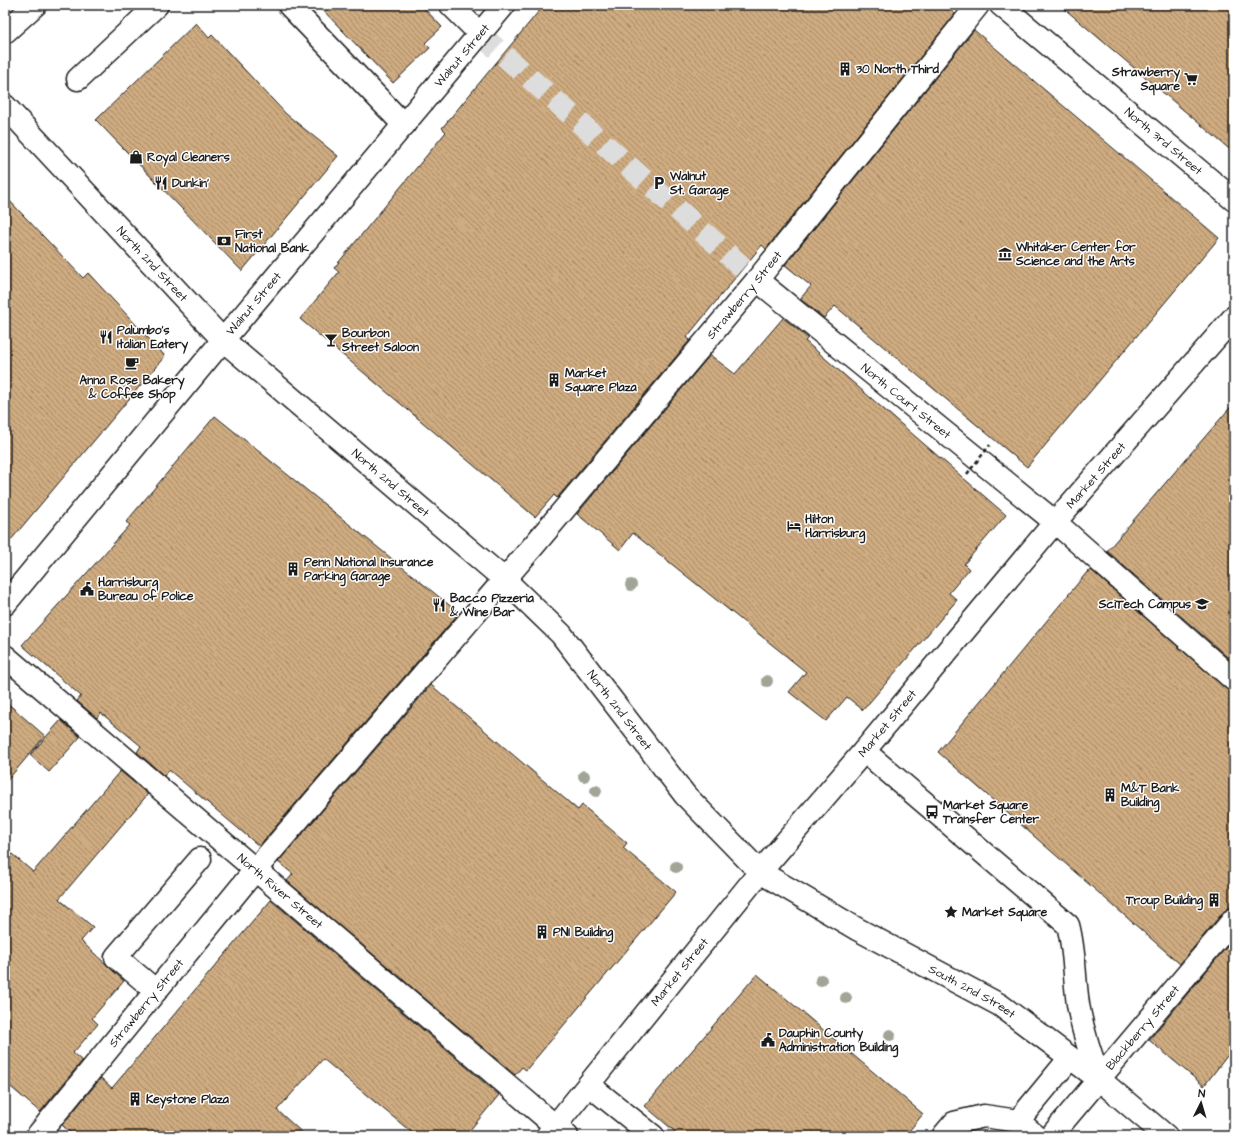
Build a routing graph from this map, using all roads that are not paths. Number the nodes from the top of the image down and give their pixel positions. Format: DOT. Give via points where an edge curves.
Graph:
graph roads {
  1 [pos="35,5"];
  2 [pos="157,5"];
  3 [pos="289,5"];
  4 [pos="451,5"];
  5 [pos="504,5"];
  6 [pos="978,5"];
  7 [pos="1001,5"];
  8 [pos="5,32"];
  9 [pos="480,34"];
  10 [pos="78,79"];
  11 [pos="5,106"];
  12 [pos="404,125"];
  13 [pos="1234,200"];
  14 [pos="757,280"];
  15 [pos="1234,317"];
  16 [pos="223,340"];
  17 [pos="1055,522"];
  18 [pos="505,580"];
  19 [pos="5,604"];
  20 [pos="5,656"];
  21 [pos="1234,680"];
  22 [pos="864,752"];
  23 [pos="200,859"];
  24 [pos="255,870"];
  25 [pos="760,872"];
  26 [pos="1234,919"];
  27 [pos="156,991"];
  28 [pos="1070,1058"];
  29 [pos="1100,1080"];
  30 [pos="589,1085"];
  31 [pos="1018,1121"];
  32 [pos="557,1133"];
  33 [pos="37,1136"];
  34 [pos="653,1136"];
  35 [pos="943,1136"];
  36 [pos="1036,1136"];
  37 [pos="1051,1136"];
  38 [pos="1166,1136"];
  1 -- 8 [label="main road"];
  2 -- 10 [label="main road"];
  3 -- 12 [label="main road"];
  4 -- 9 [label="main road"];
  5 -- 9 [label="main road, Walnut Street"];
  6 -- 14 [label="main road, Strawberry Street"];
  7 -- 13 [label="main road, North 3rd Street"];
  9 -- 12 [label="main road, Walnut Street"];
  11 -- 16 [label="main road, North 2nd Street"];
  12 -- 16 [label="main road, Walnut Street"];
  14 -- 17 [label="main road, North Court Street"];
  14 -- 18 [label="main road, Strawberry Street"];
  15 -- 17 [label="main road, Market Street"];
  16 -- 18 [label="main road, North 2nd Street"];
  16 -- 19 [label="main road, Walnut Street"];
  17 -- 21 [label="main road, North Court Street"];
  17 -- 22 [label="main road, Market Street"];
  18 -- 24 [label="main road, Strawberry Street"];
  18 -- 25 [label="main road, North 2nd Street" via="561,634 685,794"];
  20 -- 24 [label="main road, North River Street"];
  22 -- 25 [label="main road, Market Street"];
  22 -- 29 [label="main road" via="1068,925 1073,943 1078,1005"];
  23 -- 27 [label="main road" via="116,957"];
  24 -- 27 [label="main road, Strawberry Street"];
  24 -- 32 [label="main road, North River Street"];
  25 -- 28 [label="main road, South 2nd Street" via="857,929 1000,1005"];
  25 -- 30 [label="main road, Market Street"];
  26 -- 29 [label="main road, Blackberry Street"];
  27 -- 33 [label="main road, Strawberry Street"];
  28 -- 29 [label="main road, South 2nd Street"];
  28 -- 31 [label="main road"];
  29 -- 37 [label="main road, Blackberry Street"];
  29 -- 38 [label="main road, South 2nd Street"];
  30 -- 32 [label="main road, Market Street"];
  30 -- 34 [label="main road"];
  31 -- 35 [label="main road" via="984,1116 954,1123"];
  31 -- 36 [label="main road"];
}
